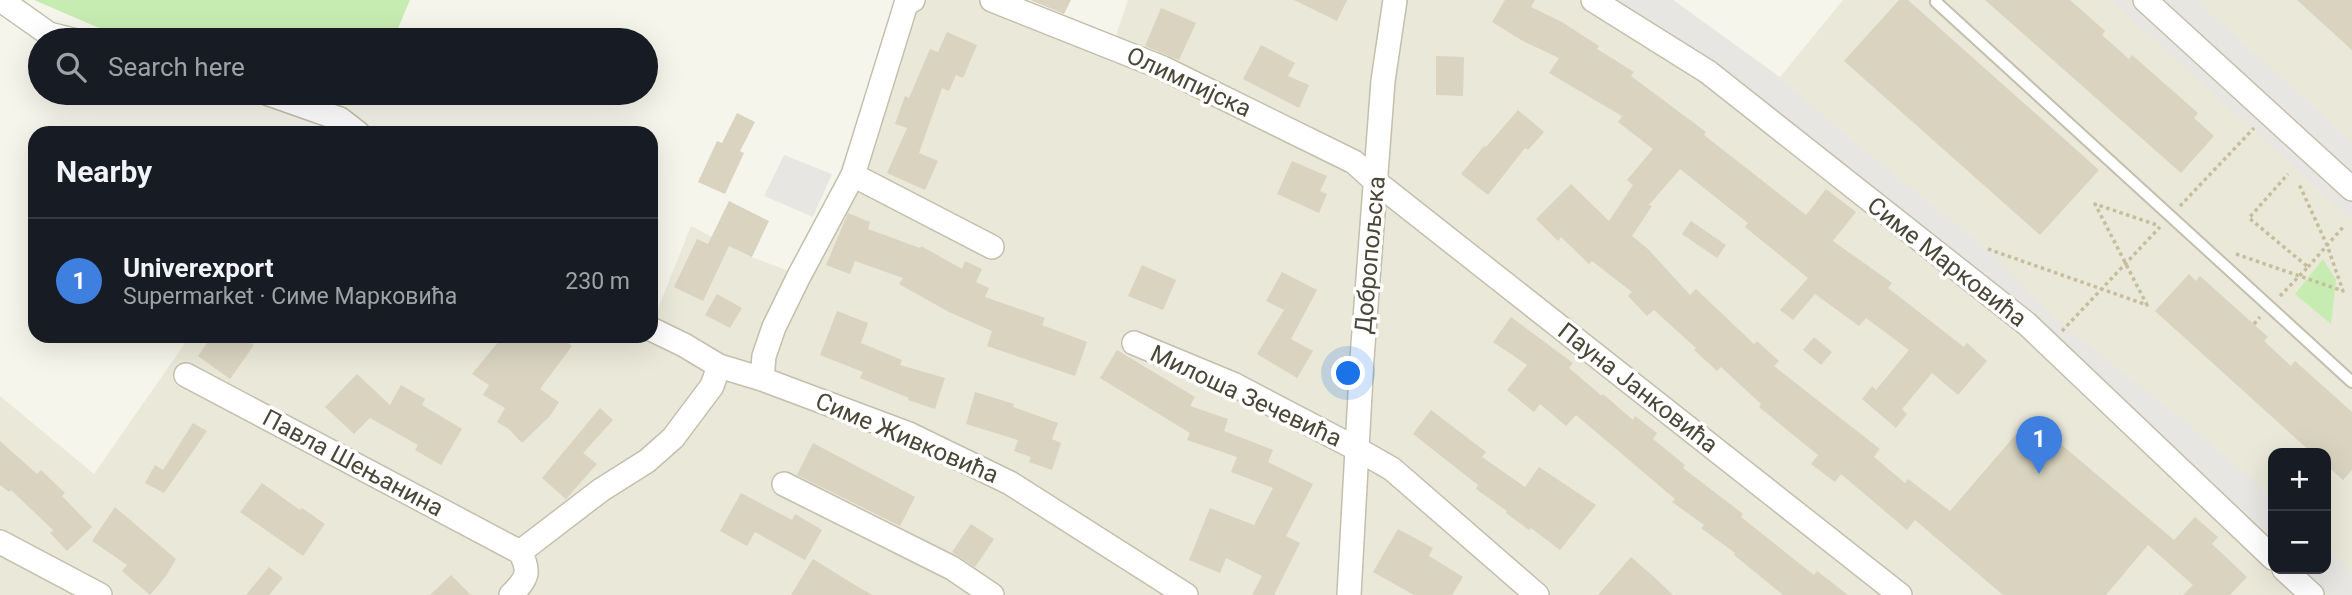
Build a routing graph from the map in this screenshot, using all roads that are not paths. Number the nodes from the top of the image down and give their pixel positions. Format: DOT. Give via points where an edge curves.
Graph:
graph roads {
  1 [pos="1,0"];
  2 [pos="913,0"];
  3 [pos="992,0"];
  4 [pos="1395,0"];
  5 [pos="1593,0"];
  6 [pos="1937,0"];
  7 [pos="2145,0"];
  8 [pos="42,28"];
  9 [pos="300,105"];
  10 [pos="349,126"];
  11 [pos="853,175"];
  12 [pos="1377,182"];
  13 [pos="2352,189"];
  14 [pos="992,247"];
  15 [pos="658,332"];
  16 [pos="1134,343"];
  17 [pos="719,366"];
  18 [pos="186,375"];
  19 [pos="762,379"];
  20 [pos="2352,382"];
  21 [pos="1357,449"];
  22 [pos="784,484"];
  23 [pos="0,542"];
  24 [pos="520,552"];
  25 [pos="2268,553"];
  26 [pos="2289,574"];
  27 [pos="100,595"];
  28 [pos="511,595"];
  29 [pos="992,595"];
  30 [pos="1185,595"];
  31 [pos="1349,595"];
  32 [pos="1537,595"];
  33 [pos="1900,595"];
  34 [pos="2312,595"];
  1 -- 8 [label="street"];
  2 -- 11 [label="street" via="906,4"];
  3 -- 12 [label="street, Олимпијска" via="1163,68 1354,162"];
  4 -- 12 [label="street, Добропољска" via="1383,81"];
  5 -- 25 [label="street, Симе Марковића" via="1707,72 2027,324"];
  6 -- 20 [label="lane"];
  7 -- 13 [label="street"];
  9 -- 10 [label="street"];
  11 -- 14 [label="street"];
  11 -- 19 [label="street" via="774,327"];
  12 -- 21 [label="street, Добропољска"];
  12 -- 33 [label="street, Пауна Јанковића"];
  15 -- 17 [label="street, Симе Живковића"];
  16 -- 21 [label="street, Милоша Зечевића" via="1233,384"];
  17 -- 19 [label="street, Симе Живковића"];
  17 -- 24 [label="street" via="712,386 673,438"];
  18 -- 24 [label="street, Павла Шењанина"];
  19 -- 30 [label="street, Симе Живковића" via="909,434 1010,483"];
  21 -- 31 [label="street, Добропољска"];
  21 -- 32 [label="street, Милоша Зечевића" via="1392,470"];
  22 -- 29 [label="street" via="952,568"];
  23 -- 27 [label="street"];
  24 -- 28 [label="street" via="528,566 526,576"];
  26 -- 34 [label="street"];
}
